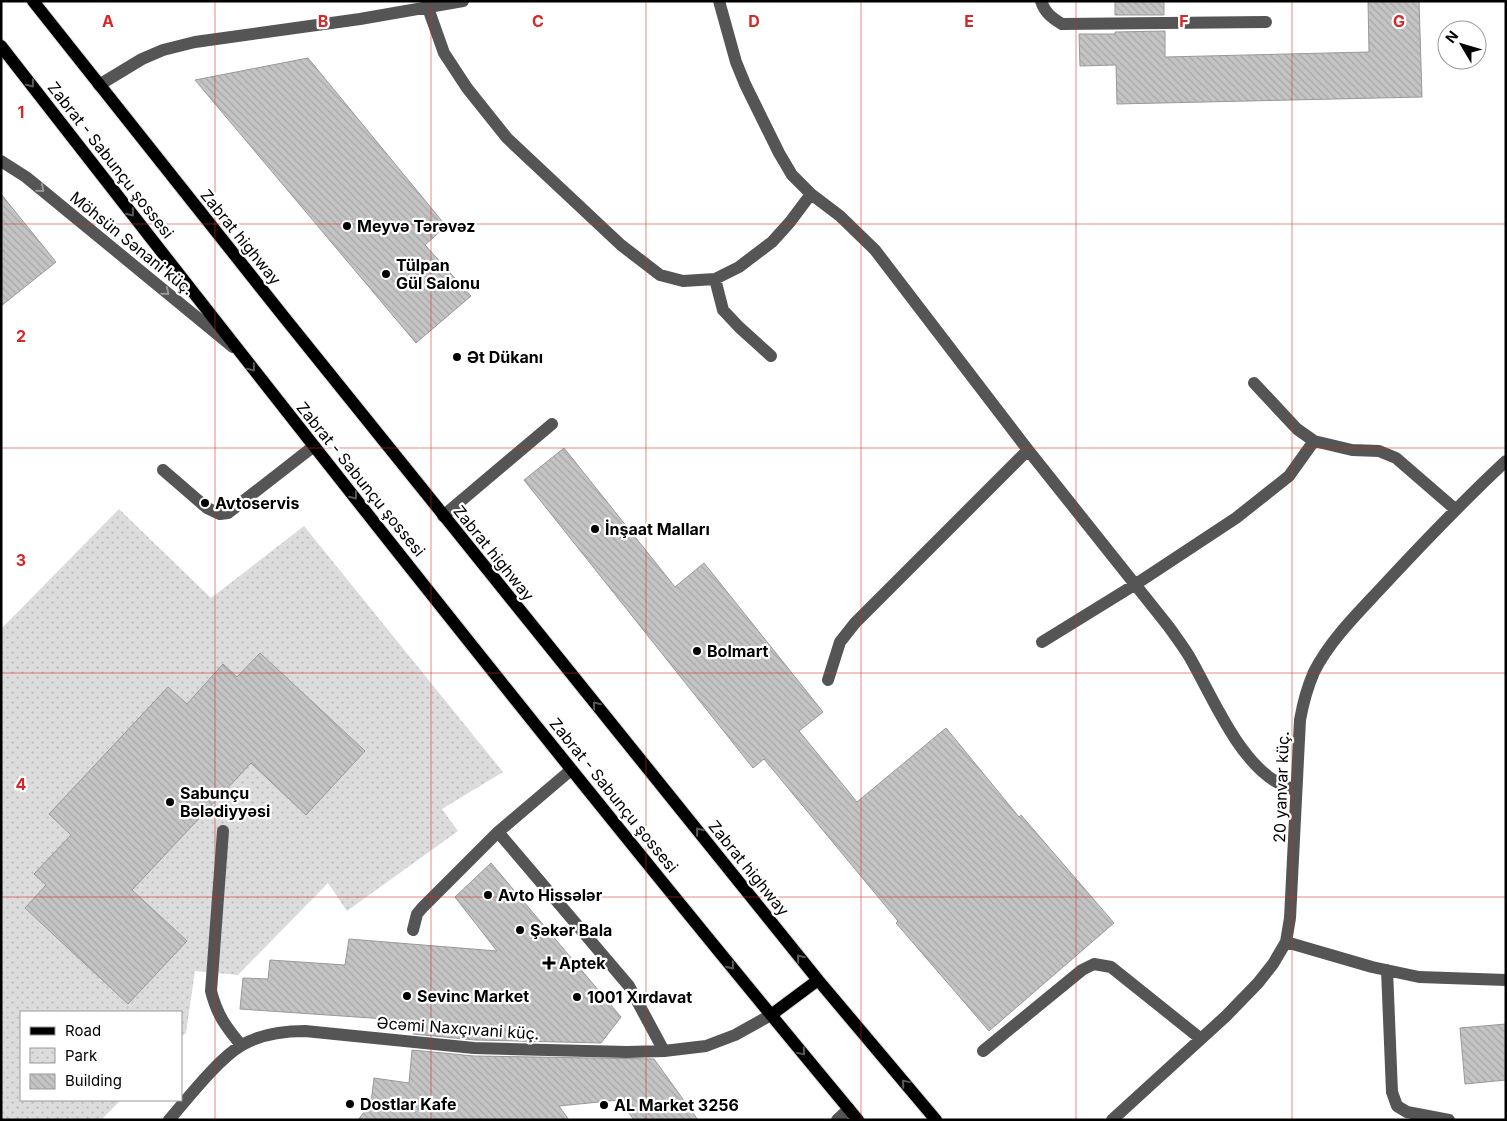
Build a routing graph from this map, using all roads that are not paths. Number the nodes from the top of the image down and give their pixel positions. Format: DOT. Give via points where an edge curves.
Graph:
graph roads {
  1 [pos="33,1"];
  2 [pos="463,1"];
  3 [pos="719,1"];
  4 [pos="1041,1"];
  5 [pos="428,8"];
  6 [pos="1266,22"];
  7 [pos="1,46"];
  8 [pos="99,85"];
  9 [pos="1,161"];
  10 [pos="811,194"];
  11 [pos="715,279"];
  12 [pos="240,353"];
  13 [pos="772,356"];
  14 [pos="1254,383"];
  15 [pos="552,424"];
  16 [pos="1314,441"];
  17 [pos="314,446"];
  18 [pos="1028,450"];
  19 [pos="1506,461"];
  20 [pos="163,470"];
  21 [pos="1455,509"];
  22 [pos="443,516"];
  23 [pos="1136,584"];
  24 [pos="1042,642"];
  25 [pos="828,680"];
  26 [pos="572,770"];
  27 [pos="1296,791"];
  28 [pos="223,831"];
  29 [pos="498,832"];
  30 [pos="413,930"];
  31 [pos="1286,942"];
  32 [pos="1387,970"];
  33 [pos="818,980"];
  34 [pos="1506,980"];
  35 [pos="771,1015"];
  36 [pos="1201,1039"];
  37 [pos="241,1045"];
  38 [pos="664,1051"];
  39 [pos="983,1051"];
  40 [pos="849,1109"];
  41 [pos="169,1120"];
  42 [pos="837,1120"];
  43 [pos="858,1120"];
  44 [pos="936,1120"];
  45 [pos="1112,1120"];
  46 [pos="1449,1120"];
  1 -- 8 [label="main road, Zabrat highway"];
  2 -- 5 [label="street"];
  3 -- 10 [label="street" via="744,84 792,175"];
  4 -- 6 [label="street" via="1051,17 1062,24"];
  5 -- 8 [label="street" via="195,42 142,58"];
  5 -- 11 [label="street" via="444,53 507,138 621,245 660,275 683,281"];
  7 -- 12 [label="main road, Zabrat - Sabunçu şossesi, one-way"];
  8 -- 22 [label="main road, Zabrat highway"];
  9 -- 12 [label="street, Möhsün Sənani küç., one-way" via="26,177"];
  10 -- 11 [label="street" via="772,242 739,267"];
  10 -- 18 [label="street" via="840,216 875,250"];
  11 -- 13 [label="street" via="723,310"];
  12 -- 17 [label="main road, Zabrat - Sabunçu şossesi, one-way"];
  14 -- 16 [label="street" via="1297,430"];
  15 -- 22 [label="street"];
  16 -- 21 [label="street" via="1352,450 1379,451 1396,458"];
  16 -- 23 [label="street" via="1289,476 1267,495"];
  17 -- 20 [label="street" via="228,513 220,514 207,508"];
  17 -- 26 [label="main road, Zabrat - Sabunçu şossesi, one-way"];
  18 -- 23 [label="street"];
  18 -- 25 [label="street" via="855,623 840,642"];
  19 -- 21 [label="street, 20 yanvar küç."];
  21 -- 27 [label="street, 20 yanvar küç." via="1358,613 1314,672 1304,696 1300,720"];
  33 -- 22 [label="main road, Zabrat highway, one-way"];
  23 -- 24 [label="street"];
  23 -- 27 [label="street" via="1188,655 1243,749 1275,781"];
  26 -- 29 [label="street"];
  26 -- 35 [label="main road, Zabrat - Sabunçu şossesi, one-way"];
  27 -- 31 [label="street, 20 yanvar küç." via="1293,892"];
  28 -- 37 [label="street" via="211,991 216,1009"];
  29 -- 30 [label="street" via="422,908"];
  29 -- 38 [label="street" via="629,986"];
  31 -- 32 [label="street"];
  31 -- 36 [label="street, 20 yanvar küç." via="1258,984"];
  32 -- 34 [label="street" via="1419,977"];
  32 -- 46 [label="street" via="1392,1092 1397,1106 1407,1112"];
  33 -- 35 [label="main road"];
  44 -- 33 [label="main road, Zabrat highway, one-way"];
  35 -- 38 [label="street, Əcəmi Naxçıvani küç." via="706,1046"];
  35 -- 40 [label="main road, one-way"];
  36 -- 39 [label="street" via="1111,967 1094,964 1082,970"];
  36 -- 45 [label="street, 20 yanvar küç."];
  37 -- 38 [label="street, Əcəmi Naxçıvani küç." via="265,1035 296,1031 474,1048"];
  37 -- 41 [label="street, Əcəmi Naxçıvani küç."];
  40 -- 42 [label="street"];
  40 -- 43 [label="main road"];
}
